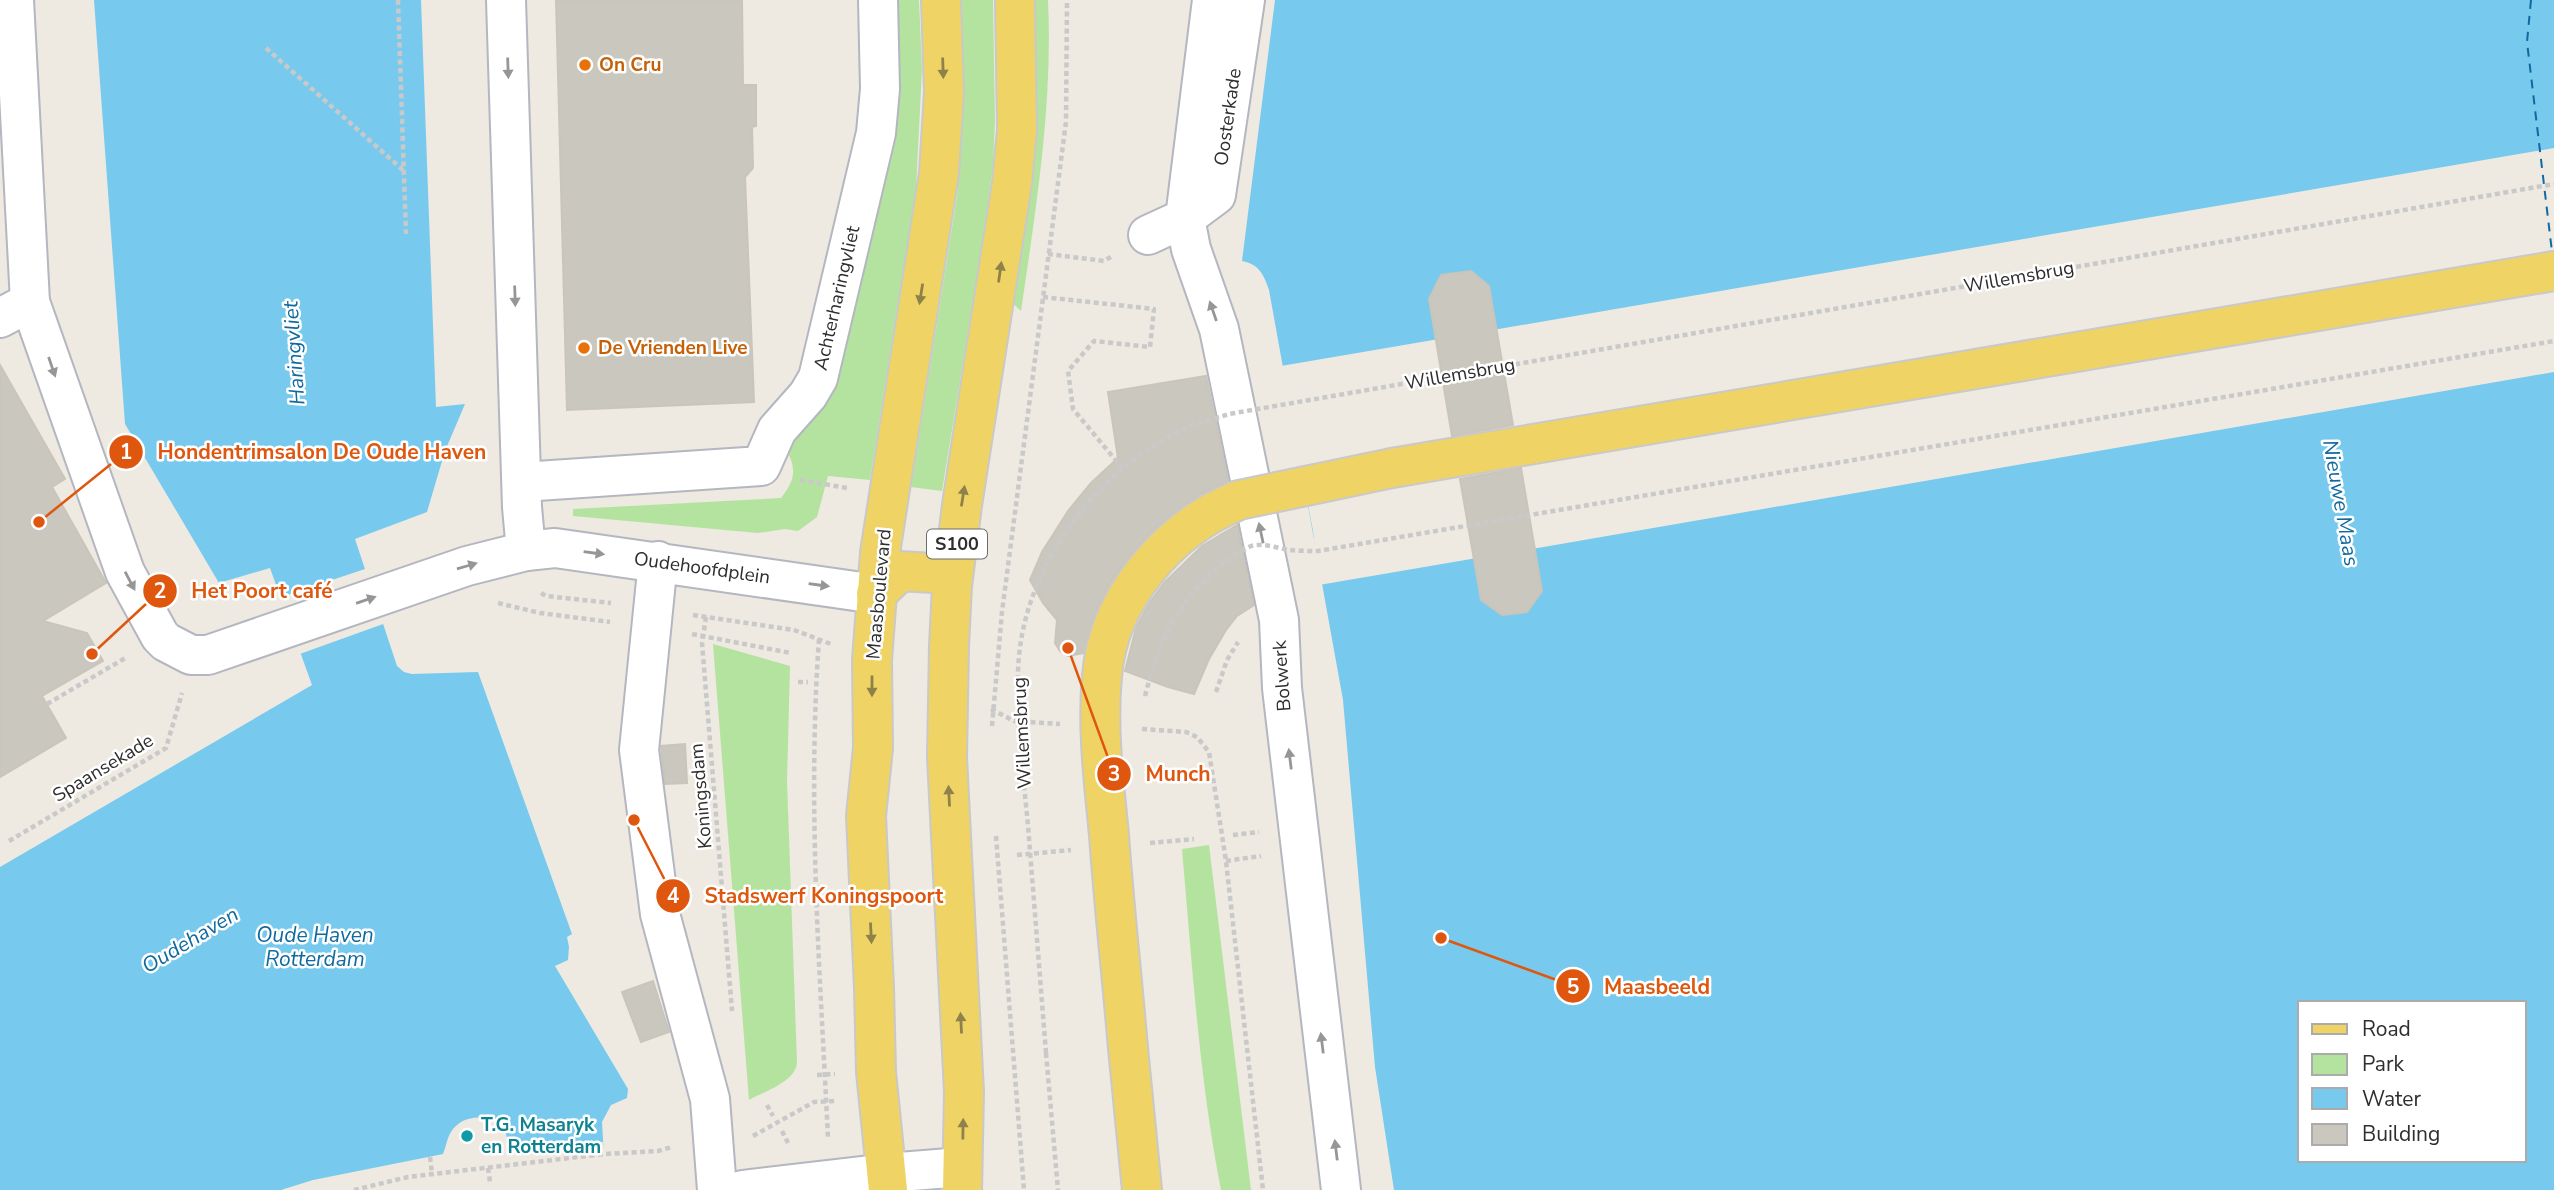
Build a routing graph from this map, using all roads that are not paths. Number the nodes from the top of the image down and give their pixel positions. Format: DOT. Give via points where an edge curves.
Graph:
graph roads {
  1 [pos="14,0"];
  2 [pos="506,0"];
  3 [pos="878,0"];
  4 [pos="941,0"];
  5 [pos="1015,0"];
  6 [pos="1212,0"];
  7 [pos="1245,0"];
  8 [pos="1188,234"];
  9 [pos="1148,235"];
  10 [pos="2554,271"];
  11 [pos="15,310"];
  12 [pos="522,482"];
  13 [pos="526,551"];
  14 [pos="955,556"];
  15 [pos="658,561"];
  16 [pos="876,594"];
  17 [pos="962,1179"];
  18 [pos="888,1181"];
  19 [pos="717,1190"];
  20 [pos="742,1190"];
  21 [pos="1142,1190"];
  22 [pos="1341,1190"];
  1 -- 11 [label="street"];
  2 -- 12 [label="street, one-way"];
  3 -- 12 [label="street, Achterharingvliet" via="876,134 818,378 777,430 761,466"];
  4 -- 16 [label="main road, Maasboulevard, one-way" via="944,92 939,173"];
  14 -- 5 [label="main road, S100, one-way" via="1012,183 1017,130"];
  6 -- 8 [label="street, Oosterkade"];
  7 -- 8 [label="street, Oosterkade" via="1216,195"];
  8 -- 9 [label="street, Oosterkade"];
  22 -- 8 [label="street, Bolwerk, one-way" via="1282,688 1279,620 1219,329"];
  10 -- 21 [label="main road, bridge" via="1392,468 1239,500 1216,509 1167,545 1130,592 1107,646 1102,674 1102,755"];
  11 -- 13 [label="street, one-way" via="118,555 175,645 208,655 467,566"];
  12 -- 13 [label="street"];
  13 -- 15 [label="street, Oudehoofdplein, one-way" via="570,549"];
  14 -- 16 [label="main road" via="933,573 900,571"];
  17 -- 14 [label="main road, S100, one-way" via="964,1091 946,721"];
  15 -- 16 [label="street, Oudehoofdplein, one-way"];
  15 -- 19 [label="street" via="639,750 660,914 710,1099"];
  16 -- 18 [label="main road, Maasboulevard, one-way" via="873,748 866,816 876,1072"];
  17 -- 18 [label="street"];
  18 -- 20 [label="street" via="830,1180"];
}
